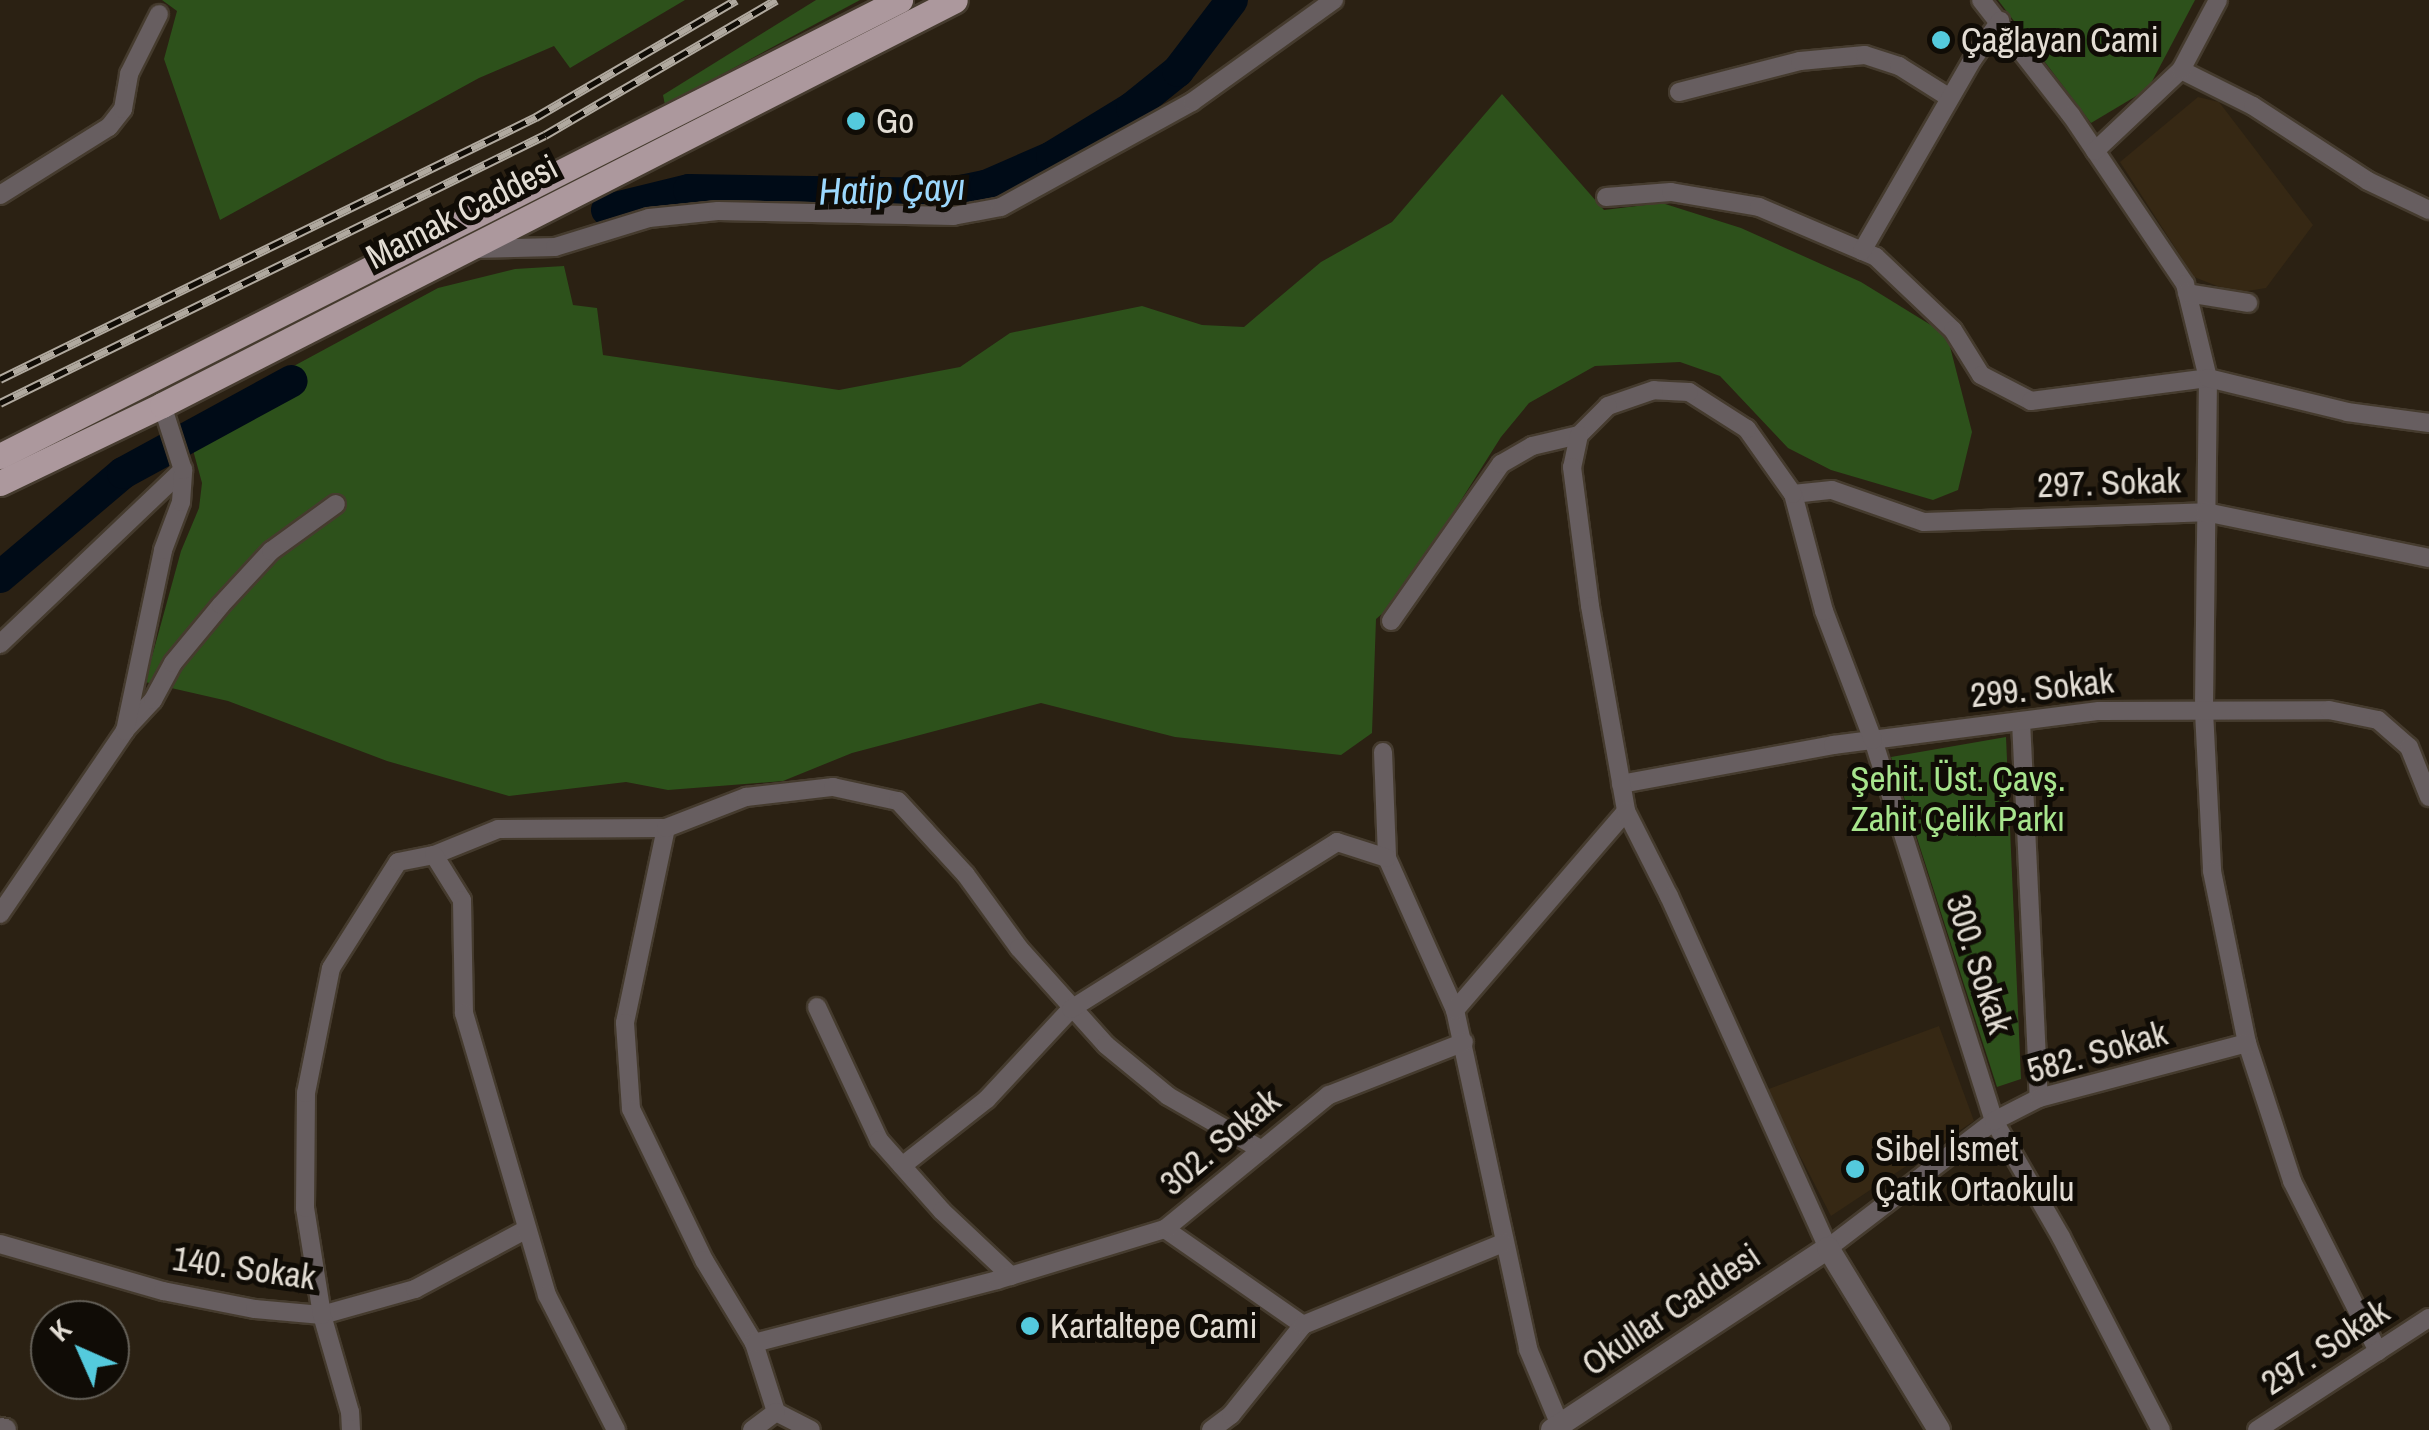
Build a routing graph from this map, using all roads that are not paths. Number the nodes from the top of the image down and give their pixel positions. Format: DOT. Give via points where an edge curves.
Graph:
graph roads {
  1 [pos="900,0"];
  2 [pos="955,0"];
  3 [pos="1334,0"];
  4 [pos="1982,0"];
  5 [pos="2218,0"];
  6 [pos="159,14"];
  7 [pos="2000,21"];
  8 [pos="2181,70"];
  9 [pos="1680,92"];
  10 [pos="1950,98"];
  11 [pos="2095,151"];
  12 [pos="0,195"];
  13 [pos="1606,198"];
  14 [pos="2429,210"];
  15 [pos="469,249"];
  16 [pos="1862,252"];
  17 [pos="2187,294"];
  18 [pos="2248,304"];
  19 [pos="2208,378"];
  20 [pos="162,406"];
  21 [pos="2429,422"];
  22 [pos="1579,434"];
  23 [pos="0,456"];
  24 [pos="181,464"];
  25 [pos="0,483"];
  26 [pos="1792,494"];
  27 [pos="336,504"];
  28 [pos="2204,512"];
  29 [pos="2429,558"];
  30 [pos="1390,621"];
  31 [pos="0,644"];
  32 [pos="2204,711"];
  33 [pos="2021,721"];
  34 [pos="124,731"];
  35 [pos="1872,740"];
  36 [pos="1383,752"];
  37 [pos="1621,784"];
  38 [pos="2429,797"];
  39 [pos="1626,811"];
  40 [pos="666,828"];
  41 [pos="434,855"];
  42 [pos="1388,858"];
  43 [pos="0,914"];
  44 [pos="817,1007"];
  45 [pos="1070,1010"];
  46 [pos="1455,1010"];
  47 [pos="1464,1042"];
  48 [pos="2247,1044"];
  49 [pos="2039,1098"];
  50 [pos="1994,1122"];
  51 [pos="1262,1150"];
  52 [pos="902,1166"];
  53 [pos="527,1229"];
  54 [pos="1166,1229"];
  55 [pos="1503,1243"];
  56 [pos="0,1244"];
  57 [pos="1828,1248"];
  58 [pos="1011,1276"];
  59 [pos="322,1314"];
  60 [pos="2429,1318"];
  61 [pos="1303,1325"];
  62 [pos="754,1343"];
  63 [pos="2378,1351"];
  64 [pos="776,1412"];
  65 [pos="1556,1428"];
  66 [pos="351,1430"];
  67 [pos="616,1430"];
  68 [pos="752,1430"];
  69 [pos="811,1430"];
  70 [pos="1211,1430"];
  71 [pos="1940,1430"];
  72 [pos="2161,1430"];
  73 [pos="2257,1430"];
  1 -- 23 [label="main road, Mamak Caddesi"];
  2 -- 15 [label="main road, Mamak Caddesi"];
  3 -- 15 [label="street" via="1192,102 1001,207 953,216 718,211 649,218 555,247"];
  4 -- 7 [label="street"];
  5 -- 8 [label="street"];
  6 -- 12 [label="street" via="129,74 124,109 110,128"];
  7 -- 10 [label="street"];
  7 -- 11 [label="street"];
  8 -- 11 [label="street"];
  8 -- 14 [label="street"];
  9 -- 10 [label="street" via="1800,61 1865,56 1899,66"];
  10 -- 16 [label="street"];
  11 -- 17 [label="street"];
  13 -- 16 [label="street" via="1670,192 1759,207"];
  15 -- 20 [label="main road, Mamak Caddesi"];
  16 -- 19 [label="street" via="1876,257 1953,330 1981,375 2031,401"];
  17 -- 18 [label="street"];
  17 -- 19 [label="street"];
  19 -- 21 [label="street" via="2347,412"];
  19 -- 28 [label="street"];
  20 -- 24 [label="street"];
  20 -- 25 [label="main road, Mamak Caddesi"];
  22 -- 26 [label="street, 300. Sokak" via="1608,406 1654,390 1689,392 1747,429"];
  22 -- 30 [label="street" via="1532,446 1501,464"];
  22 -- 37 [label="street" via="1572,467"];
  24 -- 31 [label="street"];
  24 -- 34 [label="street" via="181,502 163,550"];
  26 -- 28 [label="street, 297. Sokak" via="1832,490 1924,522"];
  26 -- 35 [label="street, 300. Sokak" via="1824,612"];
  27 -- 34 [label="street" via="271,551 220,605"];
  28 -- 29 [label="street, 297. Sokak"];
  28 -- 32 [label="street"];
  32 -- 33 [label="street, 299. Sokak" via="2098,710"];
  32 -- 38 [label="street, 299. Sokak" via="2329,710 2378,720 2409,747"];
  32 -- 48 [label="street" via="2212,871"];
  33 -- 35 [label="street, 299. Sokak"];
  33 -- 49 [label="street"];
  34 -- 43 [label="street"];
  35 -- 37 [label="street, 299. Sokak"];
  35 -- 50 [label="street, 300. Sokak"];
  36 -- 42 [label="street"];
  37 -- 39 [label="street"];
  39 -- 46 [label="street"];
  39 -- 57 [label="street"];
  40 -- 41 [label="street" via="498,829"];
  40 -- 45 [label="street" via="746,797 833,788 898,801 966,875"];
  40 -- 62 [label="street" via="626,1023 631,1109 704,1260"];
  41 -- 53 [label="street" via="462,900 464,1012"];
  41 -- 59 [label="street" via="398,862 331,968 306,1093 305,1208"];
  42 -- 45 [label="street" via="1337,842"];
  42 -- 46 [label="street"];
  44 -- 52 [label="street" via="879,1140"];
  45 -- 51 [label="street" via="1168,1096"];
  45 -- 52 [label="street" via="988,1099"];
  46 -- 47 [label="street"];
  47 -- 51 [label="street, 302. Sokak" via="1329,1095"];
  47 -- 55 [label="street"];
  48 -- 49 [label="street, 582. Sokak"];
  48 -- 63 [label="street" via="2292,1181"];
  49 -- 50 [label="street, 582. Sokak"];
  50 -- 57 [label="street, 582. Sokak"];
  50 -- 72 [label="street, 300. Sokak"];
  51 -- 54 [label="street, 302. Sokak"];
  52 -- 58 [label="street"];
  53 -- 59 [label="street, 140. Sokak" via="415,1289"];
  53 -- 67 [label="street" via="547,1295"];
  54 -- 58 [label="street, 302. Sokak"];
  54 -- 61 [label="street"];
  55 -- 61 [label="street"];
  55 -- 65 [label="street" via="1528,1349"];
  56 -- 59 [label="street, 140. Sokak" via="163,1291"];
  57 -- 65 [label="street, Okullar Caddesi"];
  57 -- 71 [label="street"];
  58 -- 62 [label="street, 302. Sokak"];
  59 -- 66 [label="street"];
  60 -- 63 [label="street, 297. Sokak"];
  61 -- 70 [label="street" via="1231,1415"];
  62 -- 64 [label="street"];
  63 -- 73 [label="street, 297. Sokak"];
  64 -- 68 [label="street"];
  64 -- 69 [label="street"];
}
